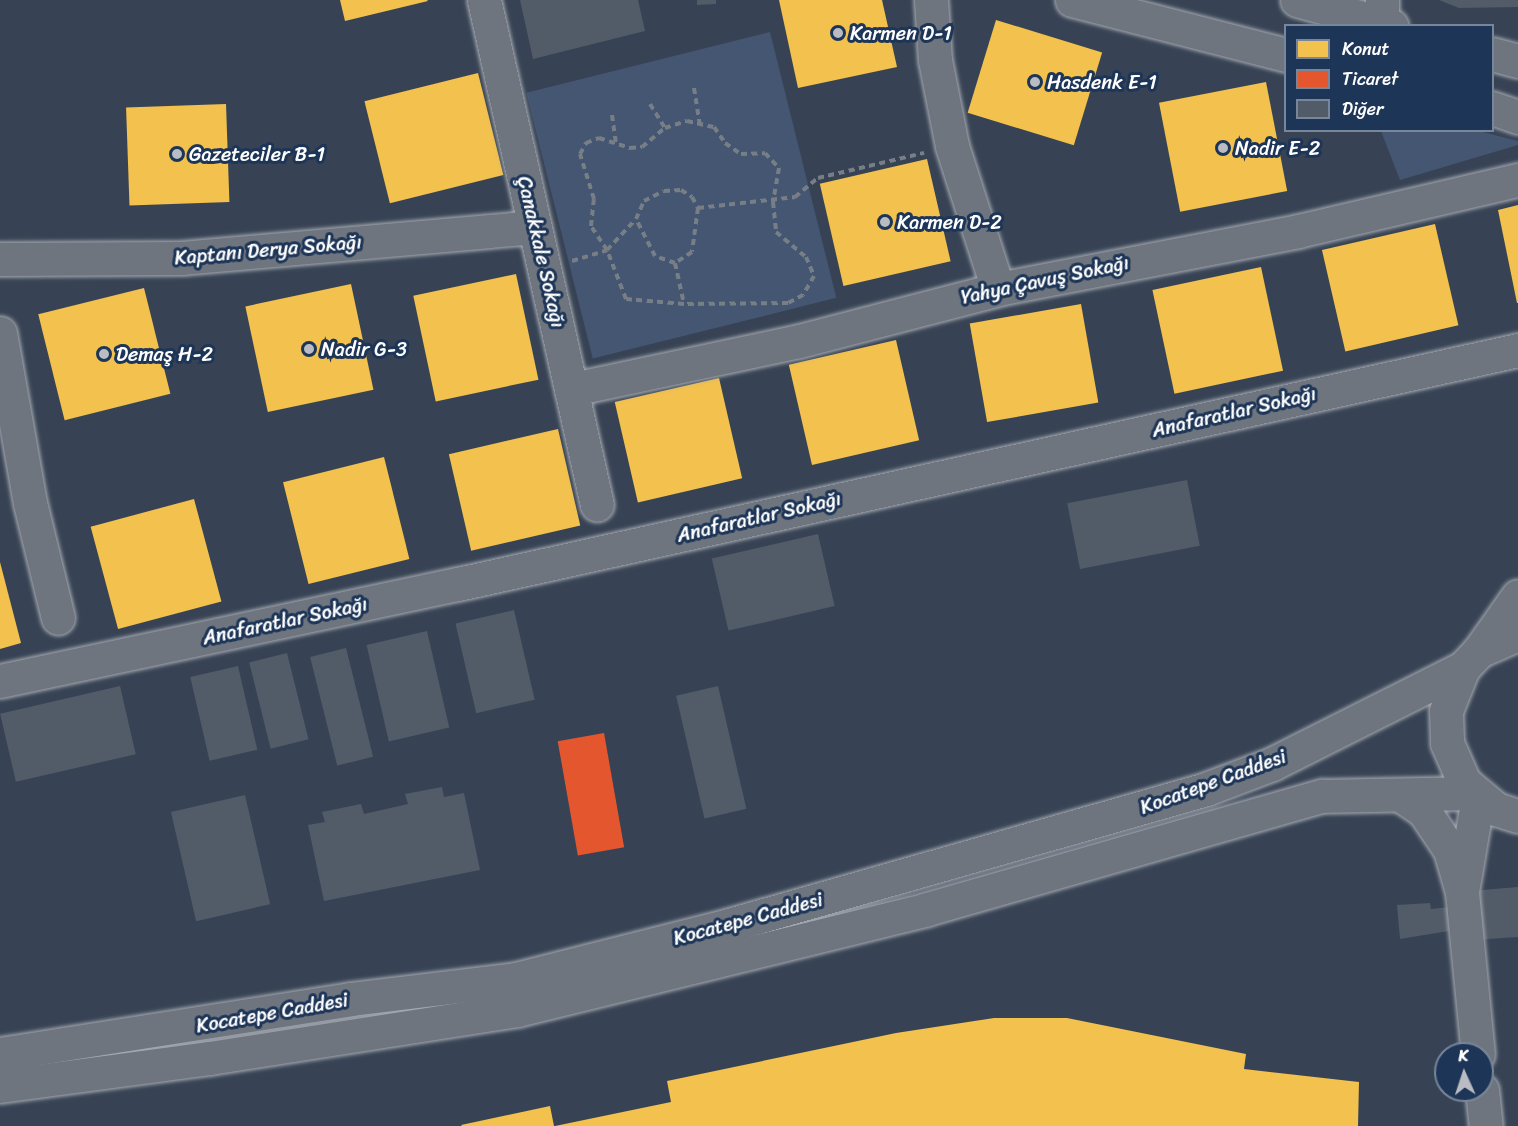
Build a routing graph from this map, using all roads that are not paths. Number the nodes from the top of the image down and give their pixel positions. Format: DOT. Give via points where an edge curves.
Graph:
graph roads {
  1 [pos="484,0"];
  2 [pos="931,0"];
  3 [pos="1074,0"];
  4 [pos="1297,0"];
  5 [pos="1385,16"];
  6 [pos="1284,54"];
  7 [pos="1494,55"];
  8 [pos="1518,61"];
  9 [pos="1494,109"];
  10 [pos="1518,117"];
  11 [pos="1518,180"];
  12 [pos="535,227"];
  13 [pos="0,259"];
  14 [pos="998,289"];
  15 [pos="0,333"];
  16 [pos="1518,350"];
  17 [pos="573,389"];
  18 [pos="597,505"];
  19 [pos="1518,596"];
  20 [pos="57,618"];
  21 [pos="1518,634"];
  22 [pos="1471,660"];
  23 [pos="0,681"];
  24 [pos="1476,795"];
  25 [pos="1402,796"];
  26 [pos="1518,816"];
  27 [pos="1462,892"];
  28 [pos="1477,1042"];
  29 [pos="0,1054"];
  30 [pos="0,1086"];
  31 [pos="1483,1102"];
  32 [pos="1486,1126"];
  1 -- 12 [label="street, Çanakkale Sokağı"];
  2 -- 14 [label="street" via="935,60 952,146"];
  3 -- 6 [label="street"];
  4 -- 5 [label="street"];
  7 -- 8 [label="street"];
  9 -- 10 [label="street"];
  11 -- 14 [label="street, Yahya Çavuş Sokağı" via="1298,231"];
  12 -- 13 [label="street, Kaptanı Derya Sokağı" via="181,258"];
  12 -- 17 [label="street, Çanakkale Sokağı"];
  14 -- 17 [label="street, Yahya Çavuş Sokağı" via="799,341"];
  15 -- 20 [label="street" via="30,503"];
  16 -- 23 [label="street, Anafaratlar Sokağı"];
  17 -- 18 [label="street, Çanakkale Sokağı"];
  19 -- 22 [label="street"];
  21 -- 22 [label="street, Kocatepe Caddesi"];
  22 -- 24 [label="street" via="1446,711 1453,763"];
  22 -- 29 [label="street, Kocatepe Caddesi" via="1272,764 1206,789 729,925 516,979 351,999"];
  24 -- 25 [label="street, Kocatepe Caddesi"];
  24 -- 26 [label="street"];
  24 -- 27 [label="street"];
  25 -- 27 [label="street" via="1424,812 1450,850"];
  25 -- 30 [label="street, Kocatepe Caddesi" via="1341,794 1274,807 927,909 517,1010 199,1060"];
  27 -- 28 [label="street"];
  31 -- 32 [label="street"];
}
